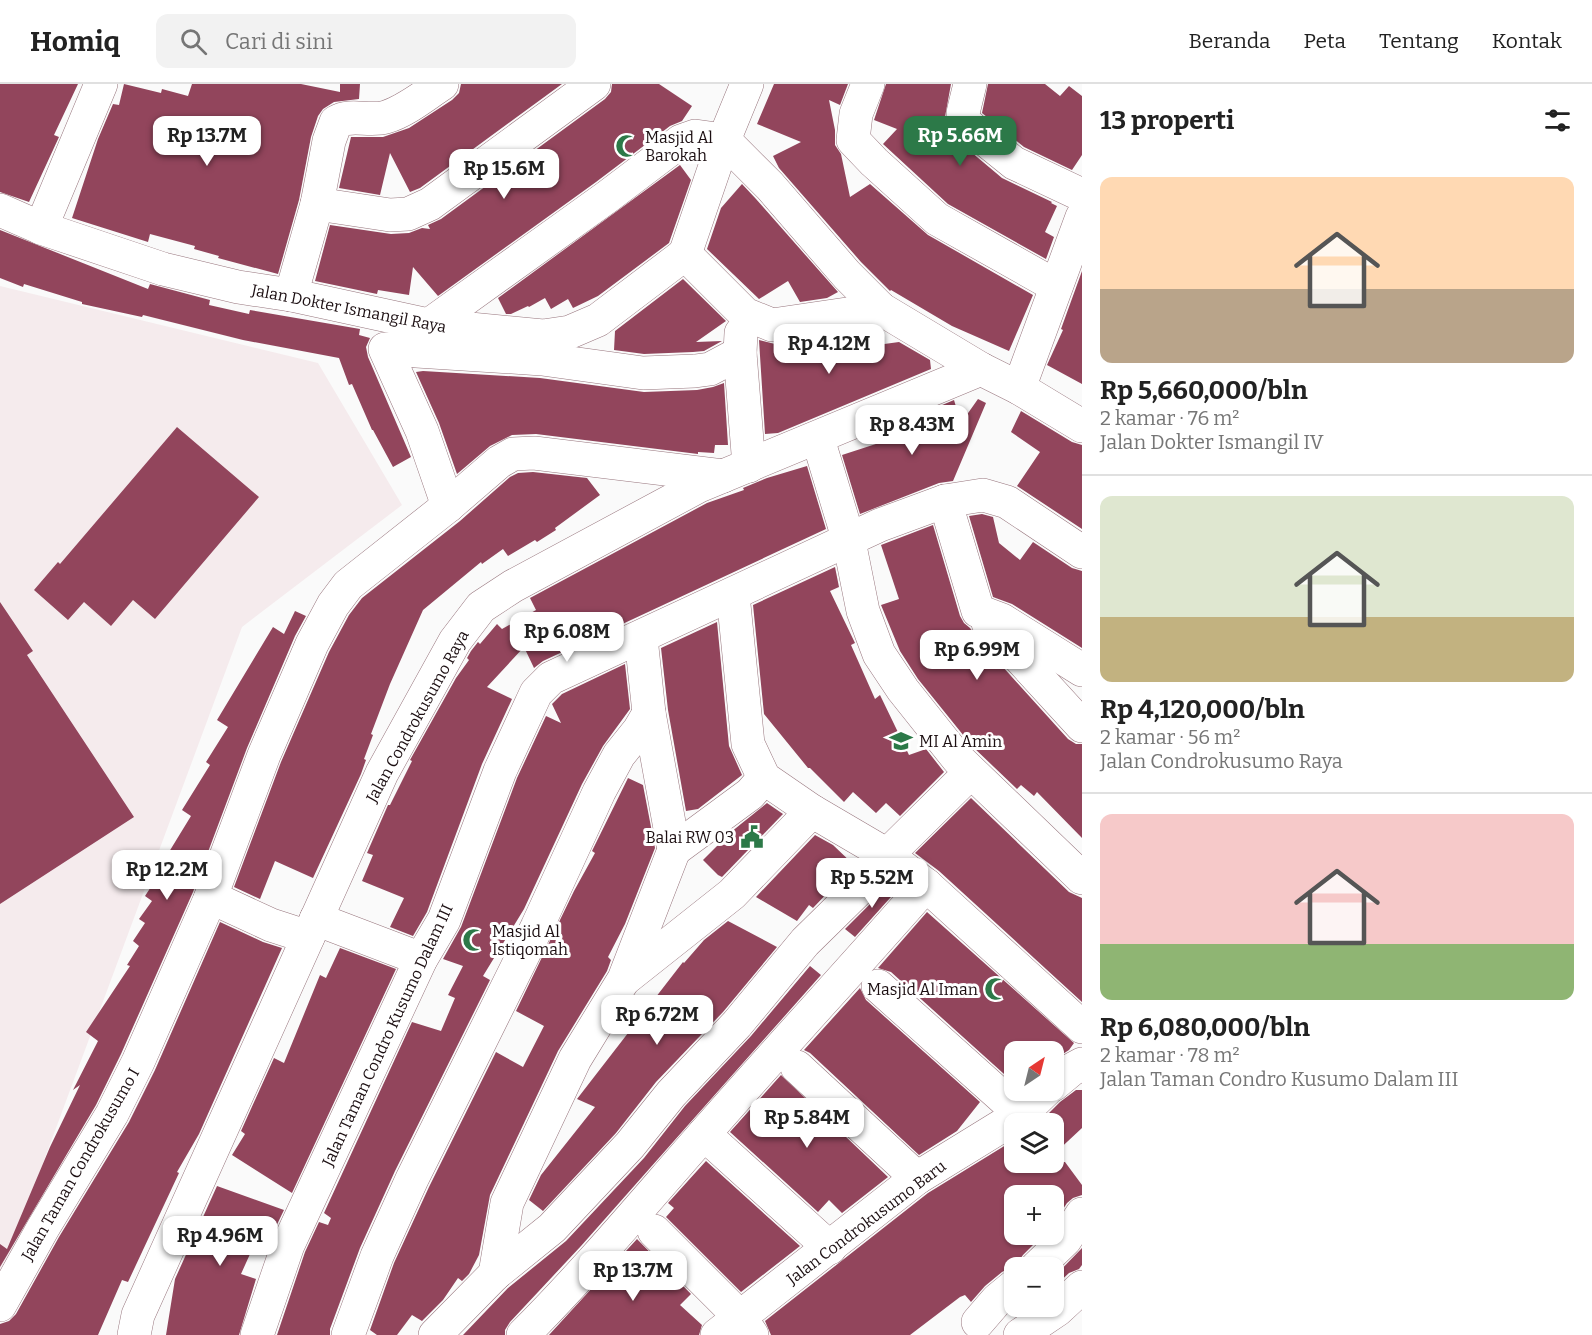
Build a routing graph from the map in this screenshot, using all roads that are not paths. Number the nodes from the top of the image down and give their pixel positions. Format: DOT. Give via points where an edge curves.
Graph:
graph roads {
  1 [pos="101,84"];
  2 [pos="442,84"];
  3 [pos="594,84"];
  4 [pos="747,84"];
  5 [pos="868,84"];
  6 [pos="970,84"];
  7 [pos="724,140"];
  8 [pos="1082,195"];
  9 [pos="317,204"];
  10 [pos="0,210"];
  11 [pos="1082,217"];
  12 [pos="41,228"];
  13 [pos="685,254"];
  14 [pos="1056,286"];
  15 [pos="291,295"];
  16 [pos="881,309"];
  17 [pos="745,314"];
  18 [pos="598,320"];
  19 [pos="429,325"];
  20 [pos="740,353"];
  21 [pos="598,367"];
  22 [pos="981,369"];
  23 [pos="1019,388"];
  24 [pos="1082,426"];
  25 [pos="818,439"];
  26 [pos="736,471"];
  27 [pos="945,501"];
  28 [pos="448,506"];
  29 [pos="849,541"];
  30 [pos="1082,552"];
  31 [pos="733,595"];
  32 [pos="978,610"];
  33 [pos="640,638"];
  34 [pos="1082,670"];
  35 [pos="649,713"];
  36 [pos="1082,726"];
  37 [pos="971,772"];
  38 [pos="764,778"];
  39 [pos="812,811"];
  40 [pos="674,850"];
  41 [pos="887,855"];
  42 [pos="1082,879"];
  43 [pos="926,885"];
  44 [pos="210,899"];
  45 [pos="312,928"];
  46 [pos="420,959"];
  47 [pos="624,979"];
  48 [pos="878,986"];
  49 [pos="1082,1027"];
  50 [pos="1082,1064"];
  51 [pos="797,1067"];
  52 [pos="1064,1076"];
  53 [pos="1035,1101"];
  54 [pos="1020,1113"];
  55 [pos="1022,1113"];
  56 [pos="1004,1125"];
  57 [pos="704,1134"];
  58 [pos="917,1179"];
  59 [pos="1082,1214"];
  60 [pos="654,1231"];
  61 [pos="830,1248"];
  62 [pos="1047,1257"];
  63 [pos="495,1274"];
  64 [pos="1082,1287"];
  65 [pos="1004,1294"];
  66 [pos="0,1305"];
  67 [pos="736,1329"];
  68 [pos="980,1331"];
  69 [pos="134,1335"];
  70 [pos="257,1335"];
  71 [pos="348,1335"];
  72 [pos="435,1335"];
  73 [pos="522,1335"];
  74 [pos="1020,1335"];
  1 -- 12 [label="street"];
  2 -- 9 [label="street" via="387,117 342,118 336,122"];
  3 -- 9 [label="street" via="430,204 408,214"];
  4 -- 7 [label="street"];
  5 -- 14 [label="street" via="856,114 853,140 937,219"];
  6 -- 8 [label="street" via="963,113 971,128 1014,163"];
  7 -- 13 [label="street"];
  7 -- 16 [label="street"];
  7 -- 19 [label="street" via="695,136 681,141"];
  9 -- 15 [label="street"];
  10 -- 12 [label="street, Jalan Dokter Ismangil Raya"];
  11 -- 14 [label="street"];
  12 -- 15 [label="street, Jalan Dokter Ismangil Raya" via="163,269"];
  13 -- 17 [label="street"];
  13 -- 18 [label="street, Jalan Dokter Ismangil Raya"];
  14 -- 23 [label="street"];
  15 -- 19 [label="street, Jalan Dokter Ismangil Raya"];
  16 -- 17 [label="street" via="772,326"];
  16 -- 22 [label="street"];
  17 -- 20 [label="street"];
  18 -- 19 [label="street, Jalan Dokter Ismangil Raya" via="570,332 543,336"];
  18 -- 21 [label="street"];
  20 -- 21 [label="street" via="710,369 695,371 643,373"];
  20 -- 26 [label="street"];
  21 -- 28 [label="street" via="542,359 385,349 422,431"];
  22 -- 23 [label="street"];
  22 -- 25 [label="street, Jalan Condrokusumo Raya"];
  23 -- 24 [label="street"];
  25 -- 26 [label="street, Jalan Condrokusumo Raya"];
  25 -- 29 [label="street"];
  26 -- 28 [label="street, Jalan Taman Condrokusumo I" via="513,454"];
  26 -- 45 [label="street, Jalan Condrokusumo Raya" via="513,586 482,607 455,641 382,773"];
  27 -- 29 [label="street, Jalan Taman Condro Kusumo Dalam III"];
  27 -- 30 [label="street, Jalan Taman Condro Kusumo Dalam III" via="983,495 1007,502"];
  27 -- 32 [label="street"];
  28 -- 44 [label="street, Jalan Taman Condrokusumo I" via="348,585 333,605 264,755"];
  29 -- 31 [label="street, Jalan Taman Condro Kusumo Dalam III"];
  29 -- 37 [label="street" via="863,611 879,654 903,690"];
  31 -- 33 [label="street, Jalan Taman Condro Kusumo Dalam III"];
  31 -- 38 [label="street" via="748,744"];
  32 -- 34 [label="street" via="1002,620"];
  32 -- 36 [label="street"];
  33 -- 35 [label="street"];
  33 -- 46 [label="street, Jalan Taman Condro Kusumo Dalam III" via="551,678 536,693 500,771 444,920"];
  35 -- 40 [label="street"];
  35 -- 71 [label="street" via="599,792 412,1179 377,1256"];
  37 -- 41 [label="street"];
  37 -- 42 [label="street"];
  38 -- 39 [label="street"];
  38 -- 40 [label="street" via="750,794"];
  39 -- 41 [label="street"];
  39 -- 47 [label="street" via="732,894"];
  40 -- 47 [label="street"];
  41 -- 43 [label="street"];
  41 -- 63 [label="street" via="552,1228"];
  43 -- 49 [label="street"];
  43 -- 57 [label="street"];
  44 -- 45 [label="street" via="271,925"];
  44 -- 66 [label="street, Jalan Taman Condrokusumo I" via="112,1114"];
  45 -- 46 [label="street"];
  45 -- 69 [label="street, Jalan Condrokusumo Raya" via="138,1316"];
  46 -- 70 [label="street, Jalan Taman Condro Kusumo Dalam III" via="288,1245"];
  47 -- 63 [label="street" via="574,1059 507,1203"];
  48 -- 54 [label="street"];
  50 -- 52 [label="street"];
  51 -- 58 [label="street"];
  53 -- 55 [label="street, Jalan Condrokusumo Baru"];
  56 -- 58 [label="street, Jalan Condrokusumo Baru"];
  57 -- 61 [label="street"];
  57 -- 73 [label="street" via="568,1290"];
  58 -- 61 [label="street, Jalan Condrokusumo Baru"];
  59 -- 62 [label="street" via="1065,1240"];
  60 -- 67 [label="street"];
  61 -- 67 [label="street, Jalan Condrokusumo Baru"];
  63 -- 72 [label="street"];
  64 -- 74 [label="street"];
  65 -- 68 [label="street"];
}
